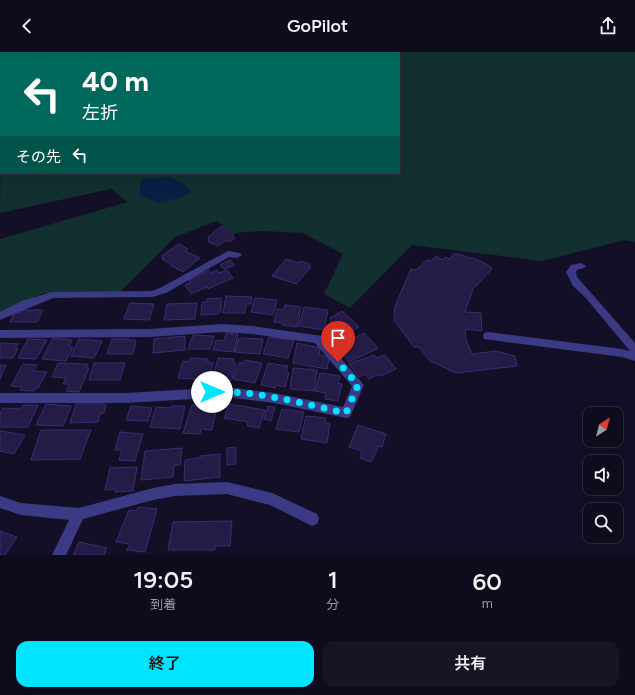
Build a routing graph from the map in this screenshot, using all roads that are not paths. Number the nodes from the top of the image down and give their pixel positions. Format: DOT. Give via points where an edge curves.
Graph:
graph roads {
  1 [pos="237,255"];
  2 [pos="581,266"];
  3 [pos="0,316"];
  4 [pos="0,334"];
  5 [pos="488,336"];
  6 [pos="635,350"];
  7 [pos="635,358"];
  8 [pos="0,398"];
  9 [pos="0,502"];
  10 [pos="79,514"];
  11 [pos="312,519"];
  12 [pos="59,555"];
  1 -- 3 [label="street" via="228,254 163,291 152,294 52,295"];
  2 -- 6 [label="street" via="574,267 572,272 576,284"];
  4 -- 8 [label="street" via="149,333 222,328 318,339 358,385 346,413 274,398 227,392 126,398"];
  5 -- 7 [label="street" via="622,353"];
  9 -- 10 [label="street" via="21,509"];
  10 -- 11 [label="street" via="153,494 176,490 227,488 272,499"];
  10 -- 12 [label="street"];
}
